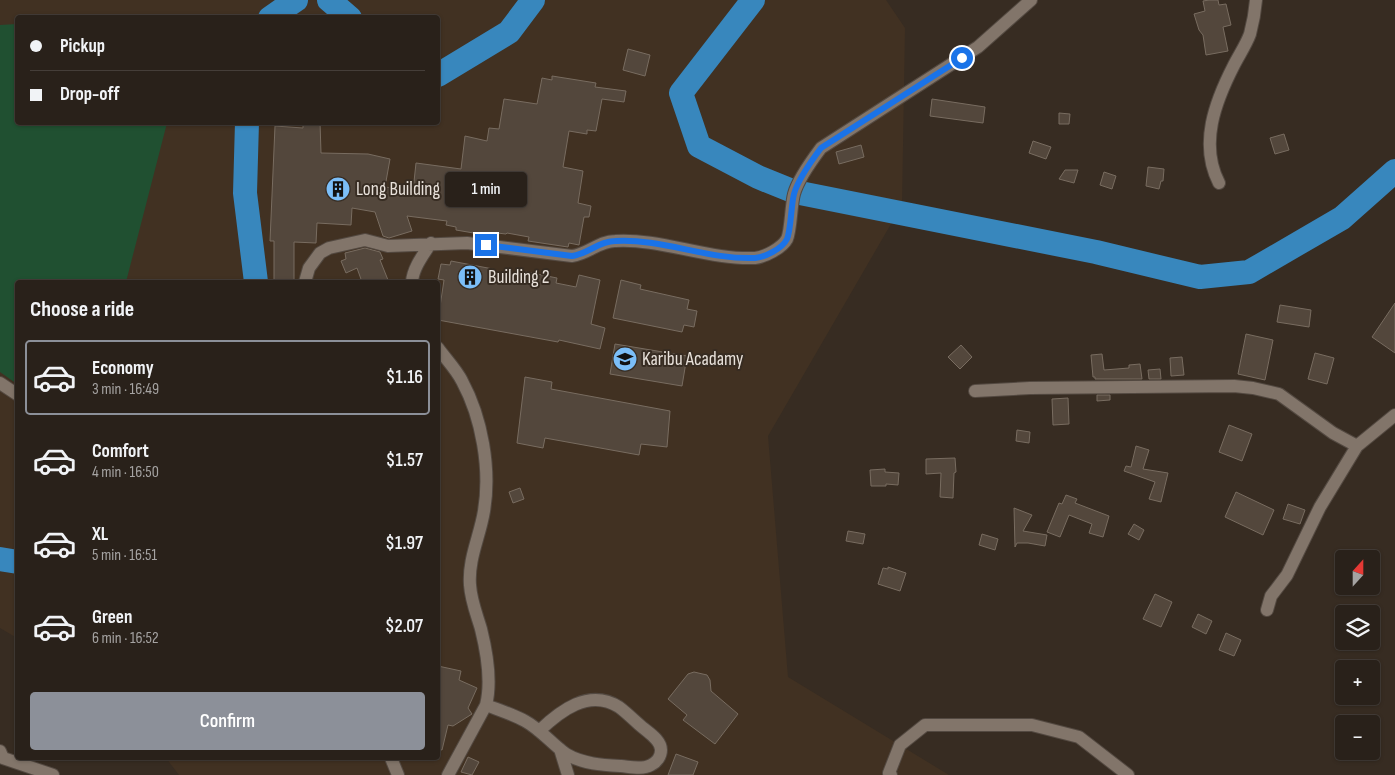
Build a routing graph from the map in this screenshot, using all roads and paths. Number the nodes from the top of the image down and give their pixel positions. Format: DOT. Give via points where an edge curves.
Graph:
graph roads {
  1 [pos="1031,0"];
  2 [pos="1256,0"];
  3 [pos="1218,183"];
  4 [pos="431,243"];
  5 [pos="305,280"];
  6 [pos="412,280"];
  7 [pos="440,351"];
  8 [pos="0,383"];
  9 [pos="975,391"];
  10 [pos="15,393"];
  11 [pos="1395,415"];
  12 [pos="1357,446"];
  13 [pos="1268,610"];
  14 [pos="486,705"];
  15 [pos="539,731"];
  16 [pos="560,749"];
  17 [pos="0,751"];
  18 [pos="392,760"];
  19 [pos="53,775"];
  20 [pos="398,775"];
  21 [pos="448,775"];
  22 [pos="568,775"];
  23 [pos="891,775"];
  24 [pos="1128,775"];
  1 -- 4 [label="street" via="978,47 821,148 795,192 787,240 775,251 757,258 723,256 616,240 572,256 467,242"];
  2 -- 3 [label="street" via="1249,36 1213,114 1209,141"];
  4 -- 5 [label="street" via="388,246 365,240 329,248 313,260"];
  4 -- 6 [label="street"];
  7 -- 14 [label="street" via="462,381 482,438 486,468 484,512 473,551 470,585 487,661 489,694"];
  8 -- 10 [label="street"];
  9 -- 12 [label="street" via="1254,388 1279,394"];
  11 -- 12 [label="street"];
  12 -- 13 [label="street" via="1320,507 1287,575 1272,596"];
  14 -- 15 [label="street" via="526,721"];
  14 -- 21 [label="street"];
  15 -- 16 [label="street"];
  15 -- 16 [label="street" via="556,715 575,705 604,700 619,707 657,740 661,749 659,758 646,768 598,765"];
  16 -- 22 [label="street"];
  17 -- 19 [label="street" via="3,758"];
  18 -- 20 [label="street"];
  23 -- 24 [label="street" via="889,772 900,745 925,725 1032,725 1079,737"];
}
